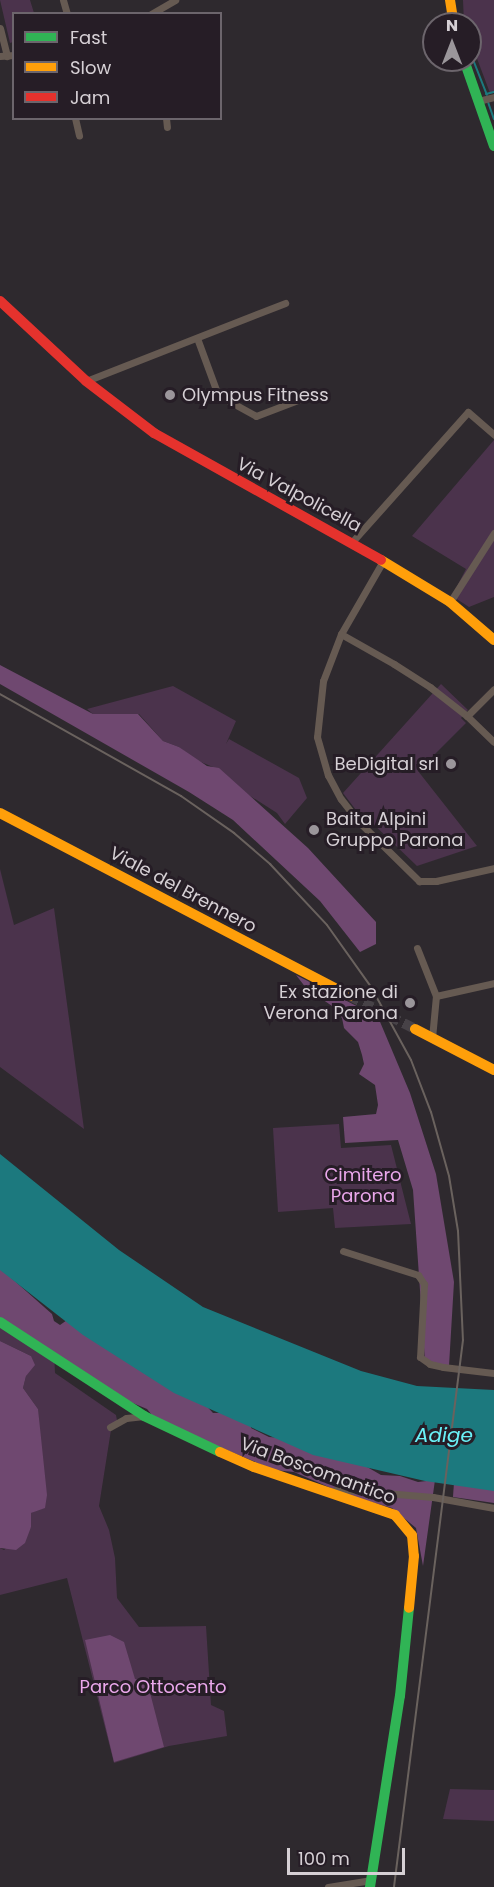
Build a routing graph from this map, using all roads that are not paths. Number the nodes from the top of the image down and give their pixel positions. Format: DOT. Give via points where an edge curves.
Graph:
graph roads {
  1 [pos="175,0"];
  2 [pos="441,0"];
  3 [pos="451,4"];
  4 [pos="159,11"];
  5 [pos="0,28"];
  6 [pos="7,56"];
  7 [pos="468,72"];
  8 [pos="494,97"];
  9 [pos="478,101"];
  10 [pos="75,120"];
  11 [pos="166,120"];
  12 [pos="168,127"];
  13 [pos="79,136"];
  14 [pos="494,146"];
  15 [pos="0,301"];
  16 [pos="285,303"];
  17 [pos="197,338"];
  18 [pos="86,381"];
  19 [pos="308,396"];
  20 [pos="494,435"];
  21 [pos="494,534"];
  22 [pos="352,542"];
  23 [pos="383,561"];
  24 [pos="450,602"];
  25 [pos="340,634"];
  26 [pos="494,640"];
  27 [pos="494,689"];
  28 [pos="467,716"];
  29 [pos="494,742"];
  30 [pos="0,813"];
  31 [pos="494,868"];
  32 [pos="417,948"];
  33 [pos="494,983"];
  34 [pos="351,996"];
  35 [pos="436,996"];
  36 [pos="415,1029"];
  37 [pos="432,1038"];
  38 [pos="494,1070"];
  39 [pos="343,1251"];
  40 [pos="0,1322"];
  41 [pos="494,1372"];
  42 [pos="144,1416"];
  43 [pos="110,1427"];
  44 [pos="331,1492"];
  45 [pos="494,1508"];
  46 [pos="371,1883"];
  47 [pos="328,1887"];
  1 -- 4 [label="street"];
  2 -- 3 [label="street"];
  5 -- 6 [label="street"];
  7 -- 9 [label="street"];
  8 -- 9 [label="street"];
  9 -- 14 [label="street"];
  10 -- 13 [label="street"];
  11 -- 12 [label="street"];
  15 -- 18 [label="street, Via Valpolicella"];
  16 -- 17 [label="street"];
  17 -- 18 [label="street"];
  17 -- 19 [label="street" via="218,395 256,416"];
  18 -- 22 [label="street, Via Valpolicella" via="130,416 189,454"];
  20 -- 22 [label="street" via="468,412"];
  21 -- 24 [label="street"];
  22 -- 23 [label="street, Via Valpolicella"];
  23 -- 24 [label="street, Via Valpolicella"];
  23 -- 25 [label="street"];
  24 -- 26 [label="street, Via Valpolicella"];
  25 -- 28 [label="street" via="394,664"];
  25 -- 31 [label="street" via="323,681 317,737 328,775 341,799 419,881"];
  27 -- 28 [label="street"];
  28 -- 29 [label="street"];
  30 -- 34 [label="street, Viale del Brennero"];
  32 -- 35 [label="street"];
  33 -- 35 [label="street"];
  35 -- 37 [label="street"];
  36 -- 37 [label="street"];
  37 -- 38 [label="street"];
  39 -- 41 [label="street" via="418,1275 424,1284 420,1357 443,1367"];
  40 -- 42 [label="street, Via Boscomantico"];
  42 -- 43 [label="street" via="126,1418"];
  42 -- 44 [label="street, Via Boscomantico" via="254,1467"];
  44 -- 45 [label="street" via="338,1489 433,1497"];
  44 -- 46 [label="street, Via Boscomantico" via="394,1515 412,1534 414,1556 400,1696"];
  46 -- 47 [label="street, Via Boscomantico"];
}
